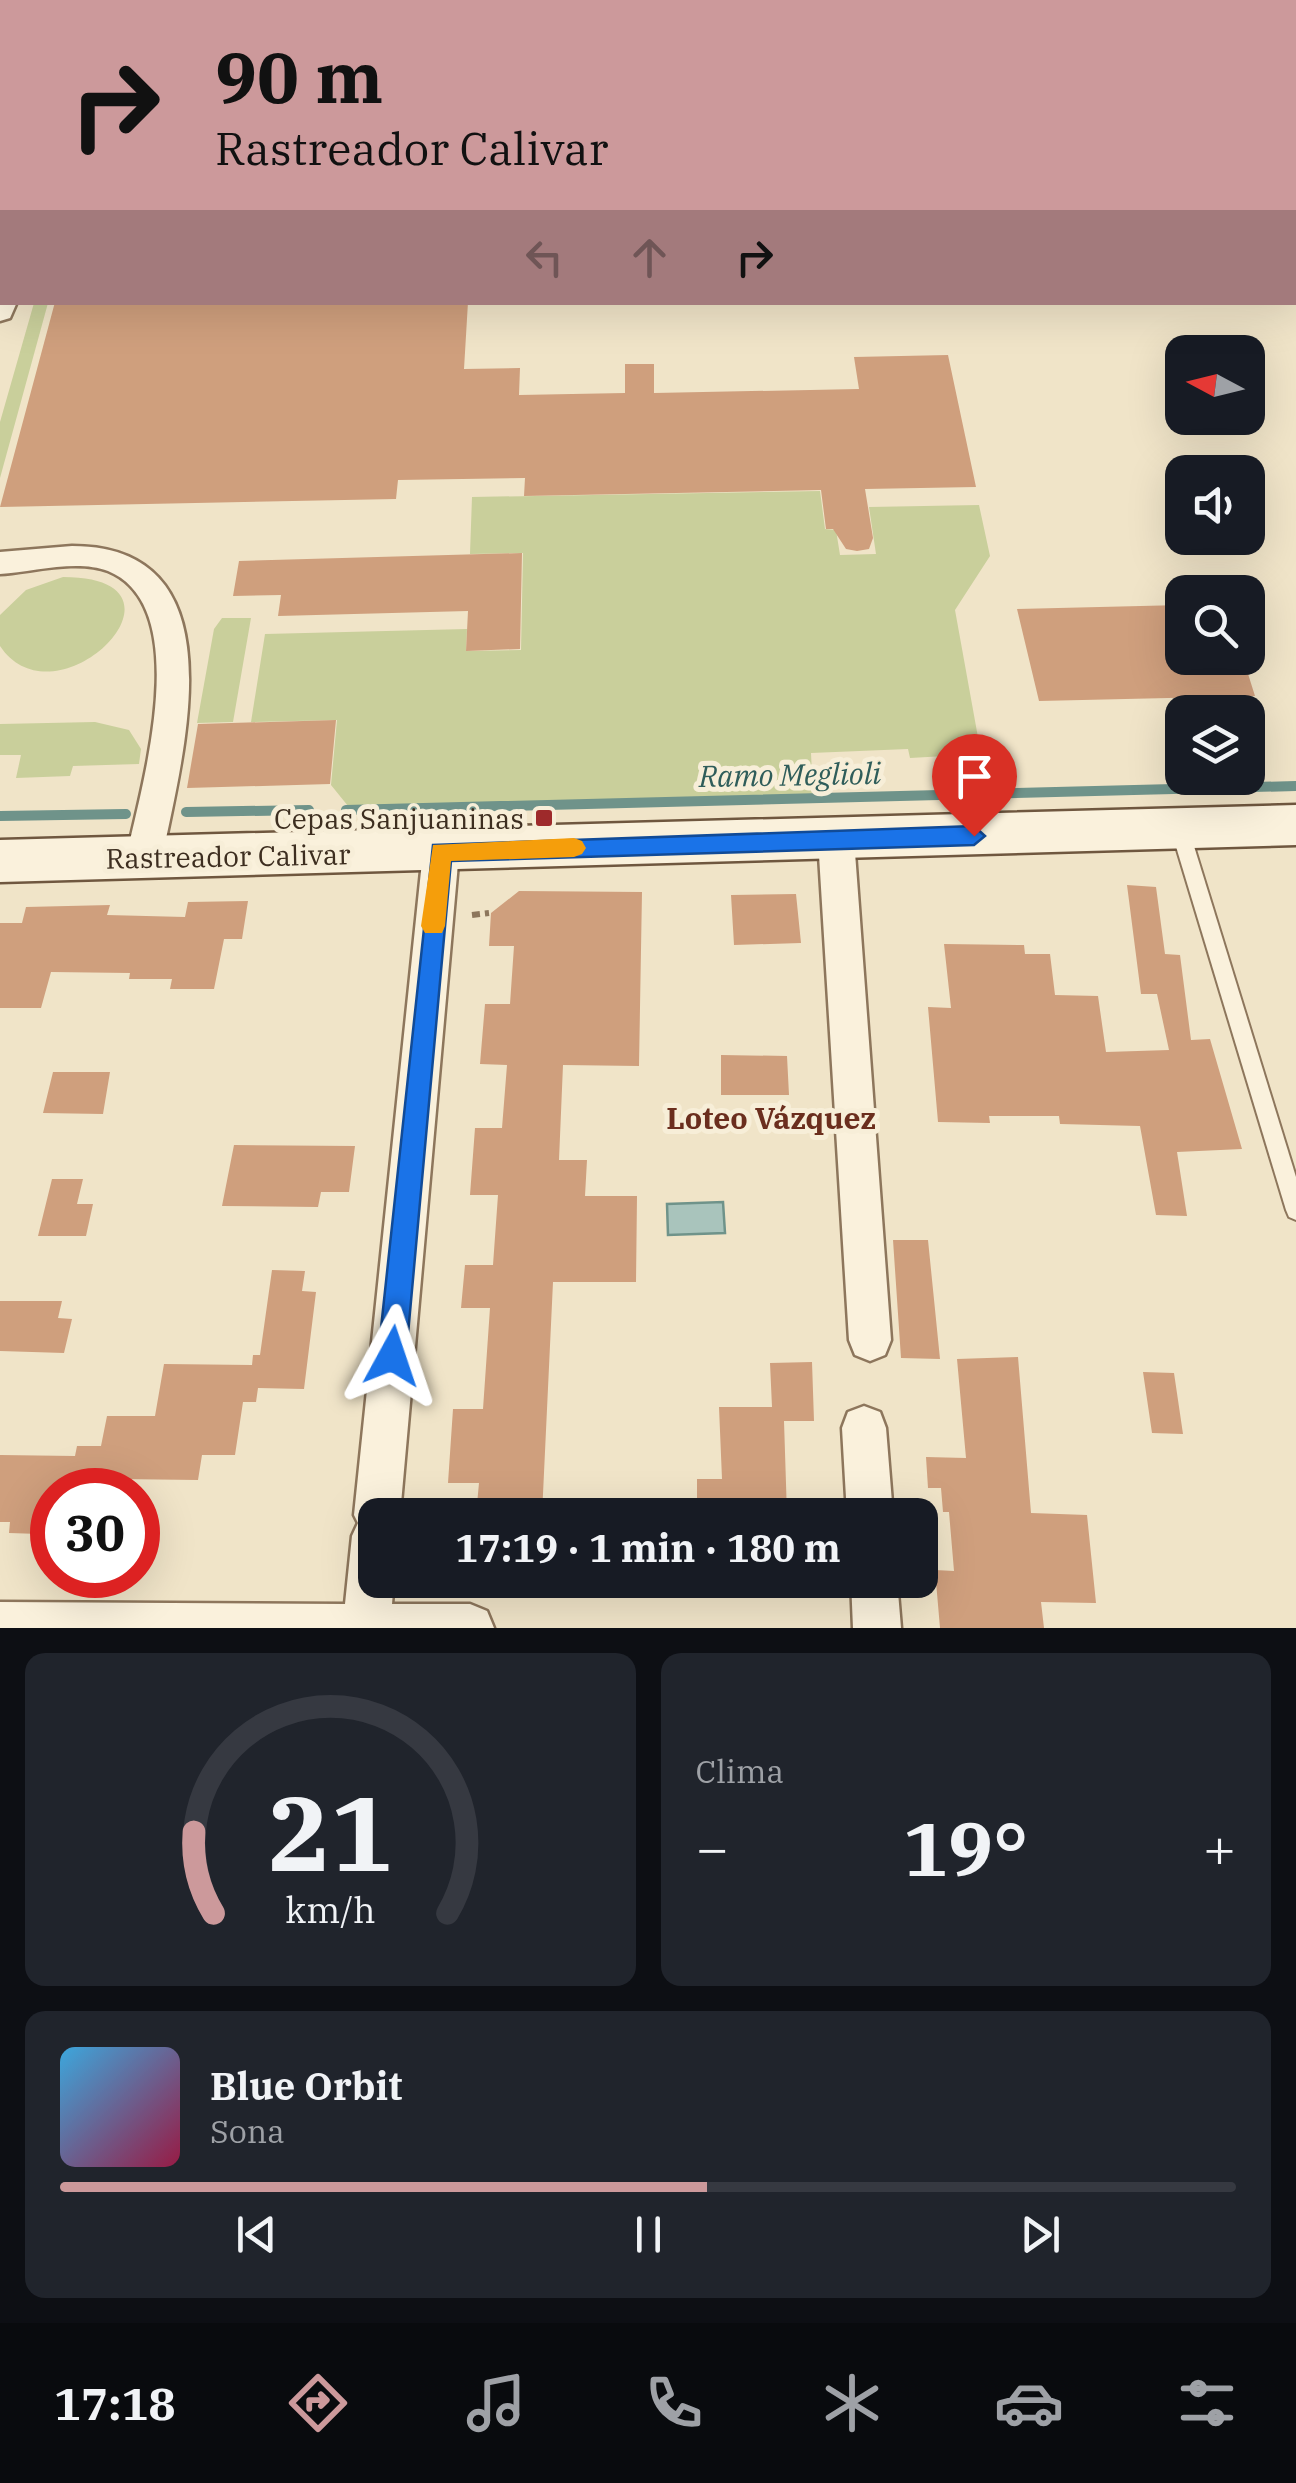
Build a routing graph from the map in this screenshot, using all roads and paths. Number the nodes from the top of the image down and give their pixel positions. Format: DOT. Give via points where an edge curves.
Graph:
graph roads {
  1 [pos="0,563"];
  2 [pos="1296,825"];
  3 [pos="1180,830"];
  4 [pos="836,839"];
  5 [pos="441,852"];
  6 [pos="144,858"];
  7 [pos="0,861"];
  8 [pos="1296,1210"];
  9 [pos="870,1340"];
  10 [pos="864,1428"];
  11 [pos="379,1498"];
  12 [pos="869,1498"];
  13 [pos="369,1598"];
  14 [pos="875,1598"];
  15 [pos="0,1626"];
  16 [pos="366,1627"];
  17 [pos="470,1628"];
  18 [pos="877,1628"];
  1 -- 6 [label="street" via="81,557 118,562 143,578 162,607 176,667"];
  2 -- 3 [label="main road, Rastreador Calivar"];
  3 -- 4 [label="main road, Rastreador Calivar"];
  3 -- 8 [label="lane"];
  4 -- 5 [label="main road, Rastreador Calivar"];
  4 -- 9 [label="street"];
  5 -- 6 [label="main road, Rastreador Calivar"];
  5 -- 11 [label="street"];
  6 -- 7 [label="main road, Rastreador Calivar"];
  10 -- 12 [label="street"];
  13 -- 16 [label="street"];
  14 -- 18 [label="street"];
  15 -- 16 [label="street"];
  16 -- 17 [label="street"];
}
